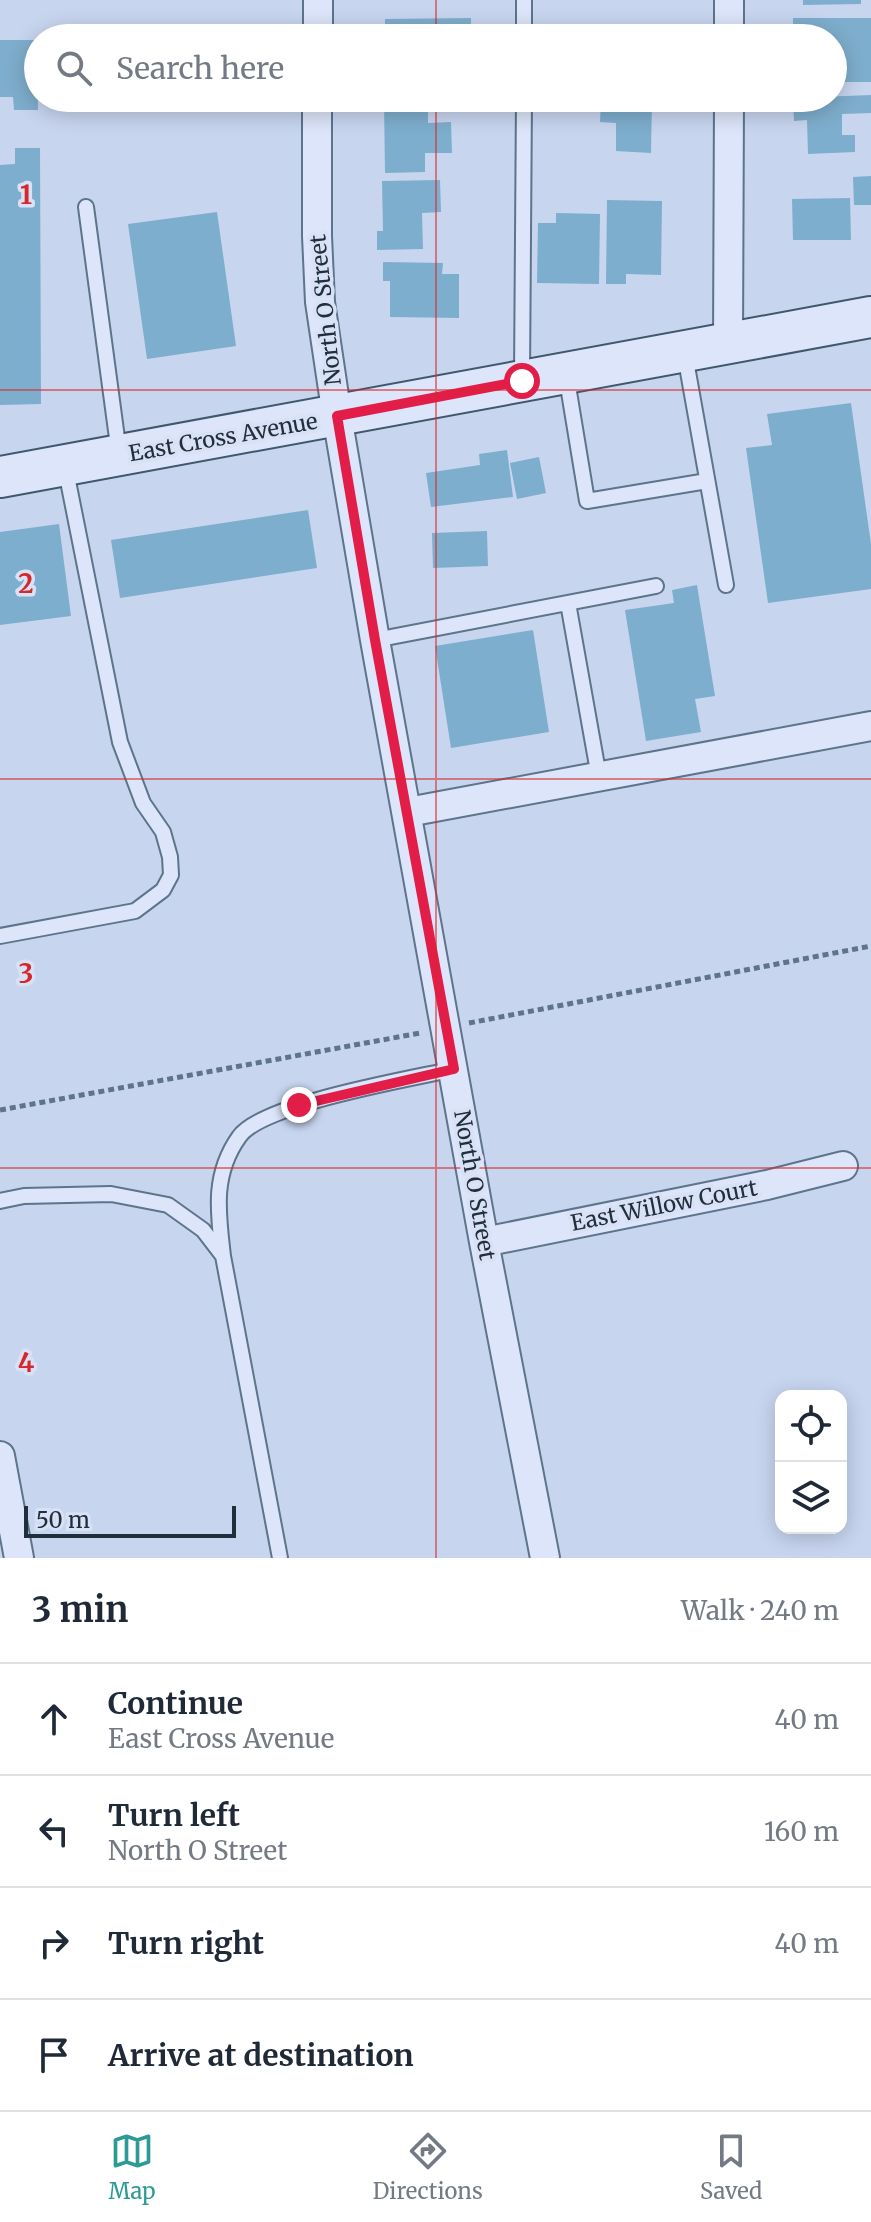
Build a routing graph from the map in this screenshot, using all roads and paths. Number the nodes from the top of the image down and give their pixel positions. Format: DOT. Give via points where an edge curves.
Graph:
graph roads {
  1 [pos="318,0"];
  2 [pos="524,0"];
  3 [pos="729,0"];
  4 [pos="318,24"];
  5 [pos="524,24"];
  6 [pos="729,24"];
  7 [pos="317,112"];
  8 [pos="524,112"];
  9 [pos="729,112"];
  10 [pos="86,207"];
  11 [pos="871,317"];
  12 [pos="728,343"];
  13 [pos="684,351"];
  14 [pos="566,373"];
  15 [pos="522,381"];
  16 [pos="337,416"];
  17 [pos="119,455"];
  18 [pos="65,465"];
  19 [pos="0,477"];
  20 [pos="707,481"];
  21 [pos="726,585"];
  22 [pos="656,586"];
  23 [pos="568,603"];
  24 [pos="375,640"];
  25 [pos="871,726"];
  26 [pos="599,777"];
  27 [pos="408,812"];
  28 [pos="0,936"];
  29 [pos="454,1069"];
  30 [pos="843,1166"];
  31 [pos="0,1201"];
  32 [pos="484,1242"];
  33 [pos="223,1256"];
  34 [pos="0,1456"];
  35 [pos="19,1558"];
  36 [pos="280,1558"];
  37 [pos="545,1558"];
  1 -- 4 [label="street"];
  2 -- 5 [label="lane"];
  3 -- 6 [label="street"];
  7 -- 16 [label="street, North O Street" via="320,302"];
  8 -- 15 [label="lane"];
  9 -- 12 [label="street"];
  10 -- 17 [label="lane"];
  11 -- 12 [label="street, East Cross Avenue"];
  12 -- 13 [label="street, East Cross Avenue"];
  13 -- 14 [label="street, East Cross Avenue"];
  13 -- 20 [label="lane"];
  14 -- 15 [label="street, East Cross Avenue"];
  14 -- 20 [label="lane" via="587,501"];
  15 -- 16 [label="street, East Cross Avenue"];
  16 -- 17 [label="street, East Cross Avenue"];
  16 -- 24 [label="street, North O Street"];
  17 -- 18 [label="street, East Cross Avenue"];
  18 -- 19 [label="street, East Cross Avenue"];
  18 -- 28 [label="lane" via="120,742 143,803 163,832 171,875 163,890 135,911"];
  20 -- 21 [label="lane"];
  22 -- 23 [label="lane"];
  23 -- 24 [label="lane"];
  23 -- 26 [label="lane"];
  24 -- 27 [label="street, North O Street"];
  25 -- 26 [label="street"];
  26 -- 27 [label="street"];
  27 -- 29 [label="street, North O Street"];
  29 -- 32 [label="street, North O Street"];
  29 -- 33 [label="lane" via="299,1105 265,1116 240,1135 225,1164 217,1201"];
  30 -- 32 [label="street, East Willow Court"];
  31 -- 33 [label="lane" via="69,1193 111,1194 168,1205 203,1230"];
  32 -- 37 [label="street, North O Street"];
  33 -- 36 [label="lane"];
  34 -- 35 [label="street"];
}
